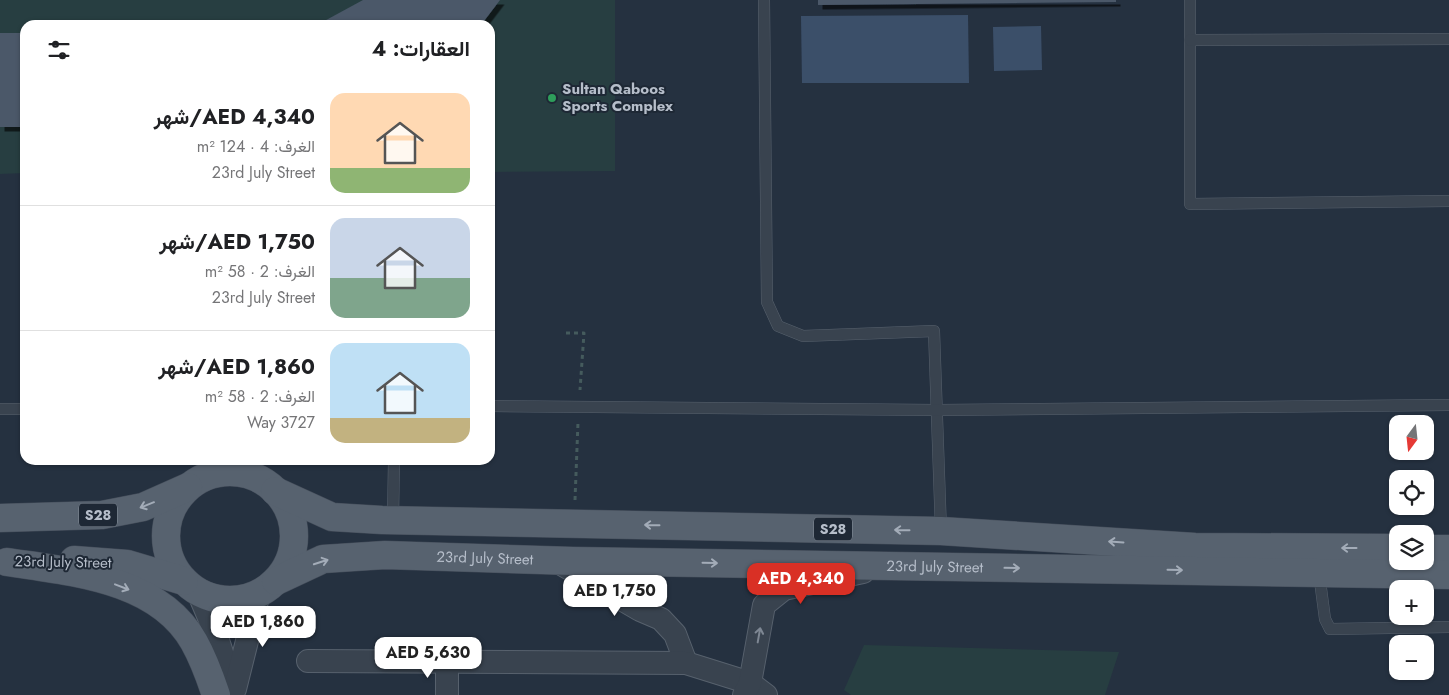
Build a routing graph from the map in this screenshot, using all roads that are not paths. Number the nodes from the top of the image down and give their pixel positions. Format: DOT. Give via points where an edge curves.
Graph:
graph roads {
  1 [pos="764,0"];
  2 [pos="1190,0"];
  3 [pos="1449,39"];
  4 [pos="1190,40"];
  5 [pos="1449,201"];
  6 [pos="1449,405"];
  7 [pos="495,406"];
  8 [pos="0,409"];
  9 [pos="20,409"];
  10 [pos="938,410"];
  11 [pos="394,465"];
  12 [pos="191,485"];
  13 [pos="275,491"];
  14 [pos="0,518"];
  15 [pos="393,520"];
  16 [pos="941,530"];
  17 [pos="1389,548"];
  18 [pos="1434,549"];
  19 [pos="1449,549"];
  20 [pos="556,561"];
  21 [pos="3,562"];
  22 [pos="891,566"];
  23 [pos="1319,573"];
  24 [pos="1449,575"];
  25 [pos="1398,580"];
  26 [pos="1416,580"];
  27 [pos="191,587"];
  28 [pos="268,587"];
  29 [pos="1389,624"];
  30 [pos="1434,625"];
  31 [pos="1449,627"];
  32 [pos="308,661"];
  33 [pos="686,662"];
  34 [pos="447,663"];
  35 [pos="753,691"];
  36 [pos="216,695"];
  37 [pos="233,695"];
  38 [pos="447,695"];
  1 -- 10 [label="lane" via="767,302 778,326 803,336 934,331"];
  2 -- 4 [label="lane"];
  3 -- 4 [label="lane"];
  4 -- 5 [label="lane" via="1190,204"];
  6 -- 10 [label="lane"];
  7 -- 10 [label="lane"];
  8 -- 9 [label="lane"];
  10 -- 16 [label="lane"];
  11 -- 15 [label="lane"];
  12 -- 13 [label="main road, S28" via="207,476 225,472 244,473"];
  12 -- 14 [label="main road, S28, one-way" via="143,507 102,515"];
  12 -- 27 [label="main road, S28" via="169,513 166,531 167,549 173,566"];
  13 -- 15 [label="main road, S28" via="332,517"];
  13 -- 28 [label="main road, S28" via="287,507 294,526 294,546 288,565"];
  16 -- 15 [label="main road, S28, one-way"];
  17 -- 16 [label="main road, S28, one-way" via="1195,547"];
  18 -- 19 [label="main road"];
  20 -- 22 [label="main road, 23rd July Street, one-way"];
  28 -- 20 [label="main road, 23rd July Street, one-way" via="323,560 385,555"];
  20 -- 33 [label="street" via="661,619 675,634"];
  21 -- 27 [label="main road, 23rd July Street" via="88,560 127,564"];
  21 -- 36 [label="main road, one-way" via="93,575 143,595 171,614 193,641"];
  22 -- 23 [label="main road, 23rd July Street, one-way"];
  35 -- 22 [label="street, one-way" via="764,606 784,589"];
  23 -- 25 [label="main road, 23rd July Street"];
  23 -- 29 [label="lane" via="1324,619 1330,629"];
  24 -- 26 [label="main road, 23rd July Street"];
  27 -- 28 [label="main road" via="213,598 229,600 244,599"];
  27 -- 37 [label="street" via="220,640"];
  28 -- 37 [label="street"];
  30 -- 31 [label="lane"];
  32 -- 34 [label="street"];
  33 -- 34 [label="street"];
  33 -- 35 [label="street"];
  34 -- 38 [label="street"];
}
